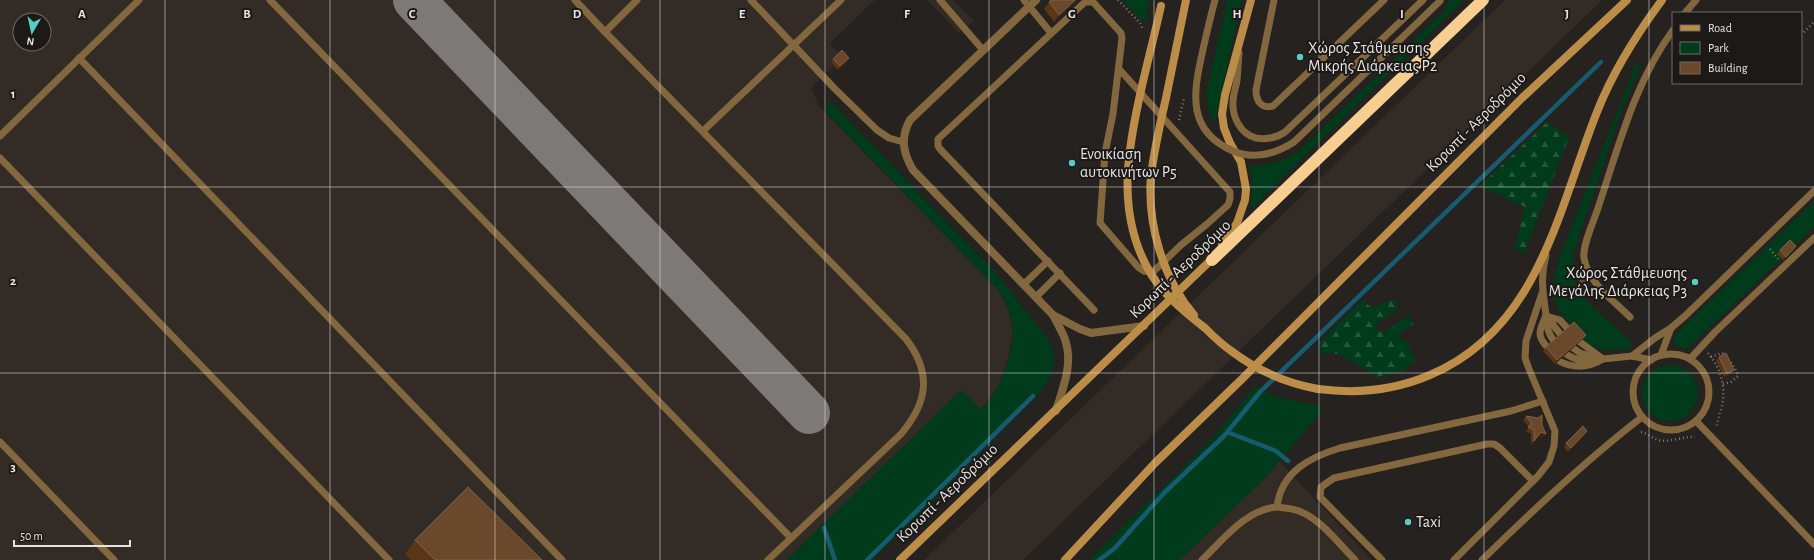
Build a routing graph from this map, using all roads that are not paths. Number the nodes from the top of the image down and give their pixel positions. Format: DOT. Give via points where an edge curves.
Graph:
graph roads {
  1 [pos="139,0"];
  2 [pos="270,0"];
  3 [pos="575,0"];
  4 [pos="637,0"];
  5 [pos="751,0"];
  6 [pos="841,0"];
  7 [pos="940,0"];
  8 [pos="1036,0"];
  9 [pos="1186,0"];
  10 [pos="1215,0"];
  11 [pos="1251,0"];
  12 [pos="1274,0"];
  13 [pos="1384,0"];
  14 [pos="1423,0"];
  15 [pos="1440,0"];
  16 [pos="1483,0"];
  17 [pos="1627,0"];
  18 [pos="1662,0"];
  19 [pos="1696,0"];
  20 [pos="1026,3"];
  21 [pos="1161,3"];
  22 [pos="1686,12"];
  23 [pos="605,32"];
  24 [pos="1672,32"];
  25 [pos="1051,33"];
  26 [pos="793,45"];
  27 [pos="1239,46"];
  28 [pos="984,50"];
  29 [pos="79,58"];
  30 [pos="1119,69"];
  31 [pos="703,131"];
  32 [pos="0,136"];
  33 [pos="903,142"];
  34 [pos="0,158"];
  35 [pos="1814,191"];
  36 [pos="1552,238"];
  37 [pos="1814,238"];
  38 [pos="1212,260"];
  39 [pos="1048,261"];
  40 [pos="1060,273"];
  41 [pos="1024,284"];
  42 [pos="1542,294"];
  43 [pos="1036,297"];
  44 [pos="1094,310"];
  45 [pos="1053,314"];
  46 [pos="1546,316"];
  47 [pos="1630,317"];
  48 [pos="1144,326"];
  49 [pos="1671,328"];
  50 [pos="1568,329"];
  51 [pos="1208,331"];
  52 [pos="1561,335"];
  53 [pos="1554,342"];
  54 [pos="1580,342"];
  55 [pos="1547,348"];
  56 [pos="1573,348"];
  57 [pos="1566,354"];
  58 [pos="1661,355"];
  59 [pos="1632,356"];
  60 [pos="1603,359"];
  61 [pos="1690,359"];
  62 [pos="1651,360"];
  63 [pos="1559,361"];
  64 [pos="1543,401"];
  65 [pos="1056,411"];
  66 [pos="1642,417"];
  67 [pos="1696,421"];
  68 [pos="0,442"];
  69 [pos="1533,481"];
  70 [pos="1277,507"];
  71 [pos="791,538"];
  72 [pos="1814,544"];
  73 [pos="114,560"];
  74 [pos="389,560"];
  75 [pos="562,560"];
  76 [pos="768,560"];
  77 [pos="900,560"];
  78 [pos="1065,560"];
  79 [pos="1202,560"];
  80 [pos="1355,560"];
  81 [pos="1382,560"];
  82 [pos="1454,560"];
  83 [pos="1482,560"];
  1 -- 29 [label="lane"];
  2 -- 71 [label="lane"];
  3 -- 23 [label="lane"];
  4 -- 23 [label="lane"];
  5 -- 26 [label="lane"];
  6 -- 26 [label="lane"];
  7 -- 28 [label="lane"];
  8 -- 20 [label="street"];
  9 -- 51 [label="street, bridge" via="1155,149 1151,205 1157,240 1174,286"];
  10 -- 15 [label="lane, bridge" via="1195,84 1197,111 1206,129 1220,144 1238,153 1256,156 1274,153 1294,142"];
  11 -- 27 [label="street"];
  12 -- 13 [label="lane" via="1256,90 1258,102 1269,107 1296,86"];
  14 -- 27 [label="lane" via="1277,137 1253,137 1242,129 1235,118 1233,100"];
  16 -- 38 [label="highway, Κορωπί - Αεροδρόμιο"];
  17 -- 78 [label="street, Κορωπί - Αεροδρόμιο" via="1522,98 1155,463"];
  18 -- 36 [label="street" via="1616,70 1598,111"];
  19 -- 22 [label="lane"];
  20 -- 25 [label="lane"];
  20 -- 28 [label="street"];
  21 -- 51 [label="street, bridge" via="1132,128 1127,177 1130,216 1138,248 1148,268 1168,295"];
  23 -- 31 [label="lane"];
  24 -- 47 [label="lane" via="1652,62 1637,95 1584,256 1586,268 1594,281"];
  25 -- 30 [label="lane" via="1085,2 1093,2 1121,33"];
  25 -- 39 [label="lane" via="940,136 937,142 940,149"];
  26 -- 31 [label="lane"];
  26 -- 33 [label="lane" via="877,130 889,138"];
  27 -- 38 [label="street" via="1222,114 1224,128 1241,162 1246,189 1245,200 1237,223"];
  28 -- 33 [label="street" via="910,120"];
  29 -- 32 [label="lane"];
  29 -- 75 [label="lane"];
  30 -- 30 [label="lane" via="1105,153 1100,222 1138,267 1153,272 1228,205 1230,192"];
  31 -- 71 [label="lane" via="906,339 922,369 923,392 911,422"];
  33 -- 41 [label="street" via="906,160 913,170"];
  34 -- 74 [label="lane"];
  35 -- 49 [label="lane"];
  36 -- 42 [label="lane" via="1543,268"];
  36 -- 51 [label="street, bridge" via="1515,308 1488,339 1466,356 1416,381 1360,391 1318,389 1278,377 1252,365 1229,350"];
  37 -- 61 [label="lane"];
  38 -- 48 [label="street, Κορωπί - Αεροδρόμιο"];
  39 -- 40 [label="lane"];
  39 -- 41 [label="lane"];
  40 -- 43 [label="lane"];
  40 -- 44 [label="lane"];
  41 -- 43 [label="street"];
  42 -- 46 [label="lane"];
  42 -- 64 [label="lane" via="1530,325 1525,349 1529,369"];
  43 -- 45 [label="street"];
  45 -- 48 [label="street" via="1080,330 1091,332"];
  45 -- 65 [label="street" via="1066,343 1068,356"];
  46 -- 50 [label="lane" via="1560,320"];
  46 -- 52 [label="lane"];
  46 -- 53 [label="lane" via="1548,332"];
  46 -- 55 [label="lane" via="1540,329 1540,339"];
  48 -- 65 [label="street, Κορωπί - Αεροδρόμιο"];
  49 -- 58 [label="lane"];
  49 -- 59 [label="lane"];
  54 -- 60 [label="lane"];
  56 -- 60 [label="lane" via="1580,353"];
  57 -- 60 [label="lane" via="1573,359 1585,361"];
  58 -- 61 [label="lane" via="1677,355"];
  58 -- 62 [label="lane"];
  59 -- 60 [label="lane"];
  59 -- 62 [label="lane"];
  60 -- 63 [label="lane" via="1578,367 1568,366"];
  61 -- 67 [label="lane" via="1702,370 1709,392 1706,408"];
  62 -- 66 [label="lane" via="1640,370 1634,383 1633,398"];
  64 -- 69 [label="lane" via="1555,431 1554,446 1549,462"];
  64 -- 70 [label="lane" via="1511,411 1320,454 1291,475 1282,488"];
  65 -- 77 [label="street, Κορωπί - Αεροδρόμιο"];
  66 -- 67 [label="lane" via="1655,426 1669,430 1684,428"];
  66 -- 83 [label="lane" via="1612,440 1528,515"];
  67 -- 72 [label="lane"];
  68 -- 73 [label="lane"];
  69 -- 81 [label="lane" via="1500,448 1494,444 1487,444 1334,478 1321,487 1320,497"];
  69 -- 82 [label="lane"];
  70 -- 79 [label="lane" via="1267,508 1244,520"];
  70 -- 80 [label="lane" via="1298,510 1321,524"];
  71 -- 76 [label="lane"];
}
